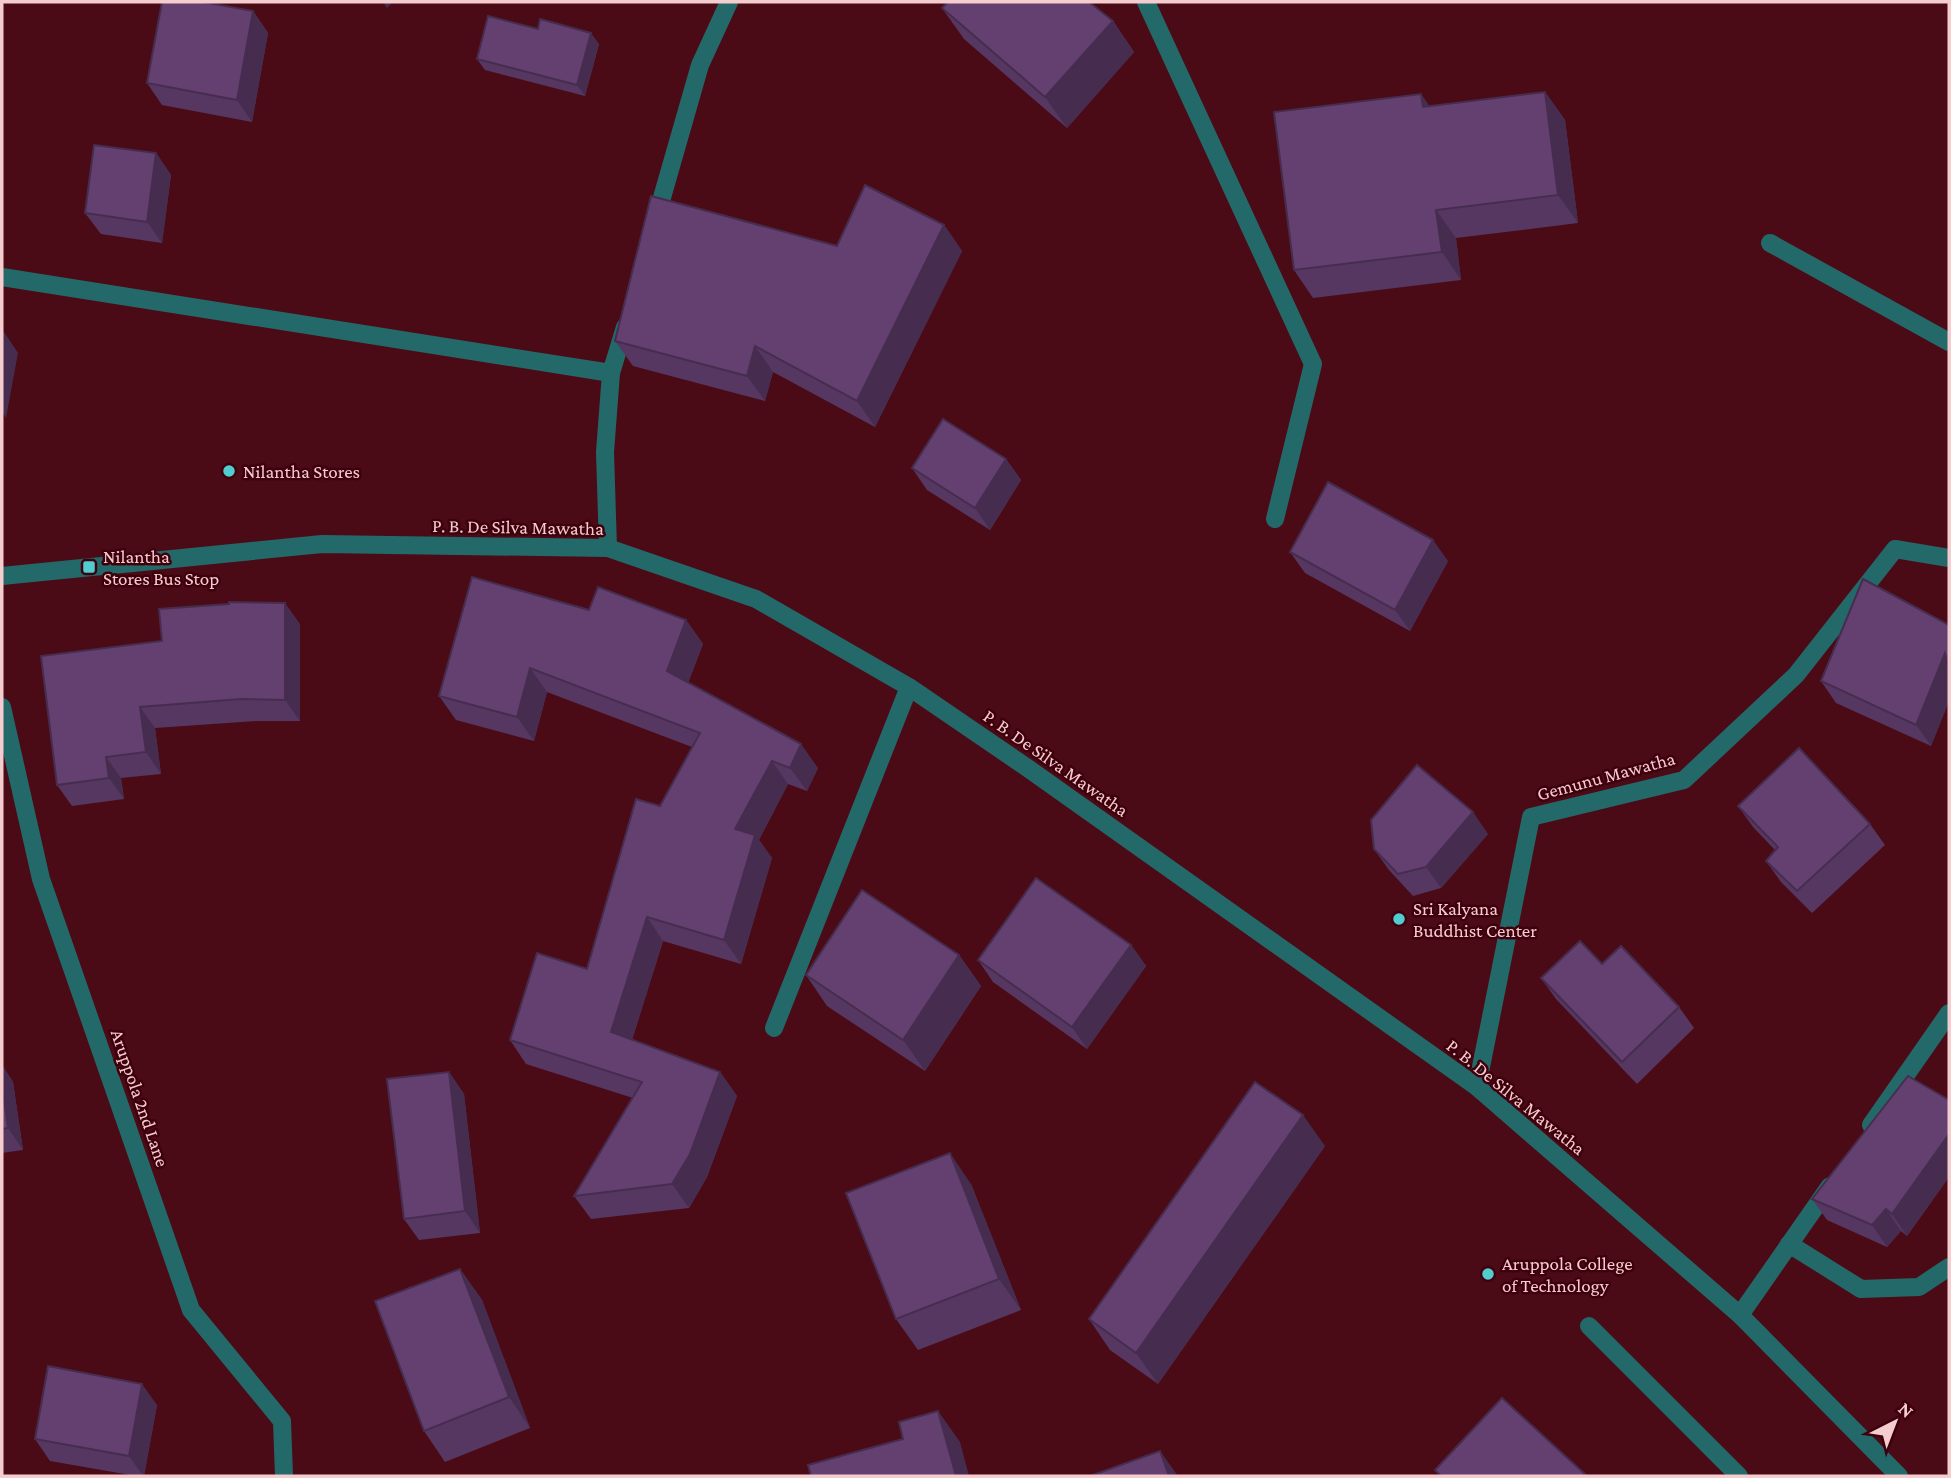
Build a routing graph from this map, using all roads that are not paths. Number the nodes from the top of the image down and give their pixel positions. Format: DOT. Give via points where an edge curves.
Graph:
graph roads {
  1 [pos="729,2"];
  2 [pos="1146,2"];
  3 [pos="650,239"];
  4 [pos="1770,243"];
  5 [pos="2,277"];
  6 [pos="631,306"];
  7 [pos="1949,342"];
  8 [pos="611,373"];
  9 [pos="1275,519"];
  10 [pos="608,548"];
  11 [pos="1949,558"];
  12 [pos="2,576"];
  13 [pos="909,687"];
  14 [pos="2,707"];
  15 [pos="1949,1013"];
  16 [pos="774,1028"];
  17 [pos="1477,1087"];
  18 [pos="1858,1145"];
  19 [pos="1843,1167"];
  20 [pos="1789,1244"];
  21 [pos="1949,1268"];
  22 [pos="1740,1315"];
  23 [pos="1589,1326"];
  24 [pos="284,1476"];
  25 [pos="1738,1476"];
  26 [pos="1899,1476"];
  1 -- 3 [label="street" via="700,65"];
  2 -- 9 [label="street" via="1313,364"];
  4 -- 7 [label="street"];
  5 -- 8 [label="street"];
  6 -- 8 [label="street"];
  8 -- 10 [label="street" via="605,452"];
  10 -- 12 [label="street, P. B. De Silva Mawatha" via="322,544"];
  10 -- 13 [label="street, P. B. De Silva Mawatha" via="756,599"];
  11 -- 17 [label="street, Gemunu Mawatha" via="1895,550 1796,675 1684,780 1531,817"];
  13 -- 16 [label="street"];
  13 -- 17 [label="street, P. B. De Silva Mawatha"];
  14 -- 24 [label="street, Aruppola 2nd Lane" via="41,879 191,1310 282,1421"];
  15 -- 18 [label="street"];
  17 -- 22 [label="street, P. B. De Silva Mawatha"];
  19 -- 20 [label="street"];
  20 -- 21 [label="street" via="1861,1289 1919,1287"];
  20 -- 22 [label="street"];
  22 -- 26 [label="street, P. B. De Silva Mawatha"];
  23 -- 25 [label="street"];
}
